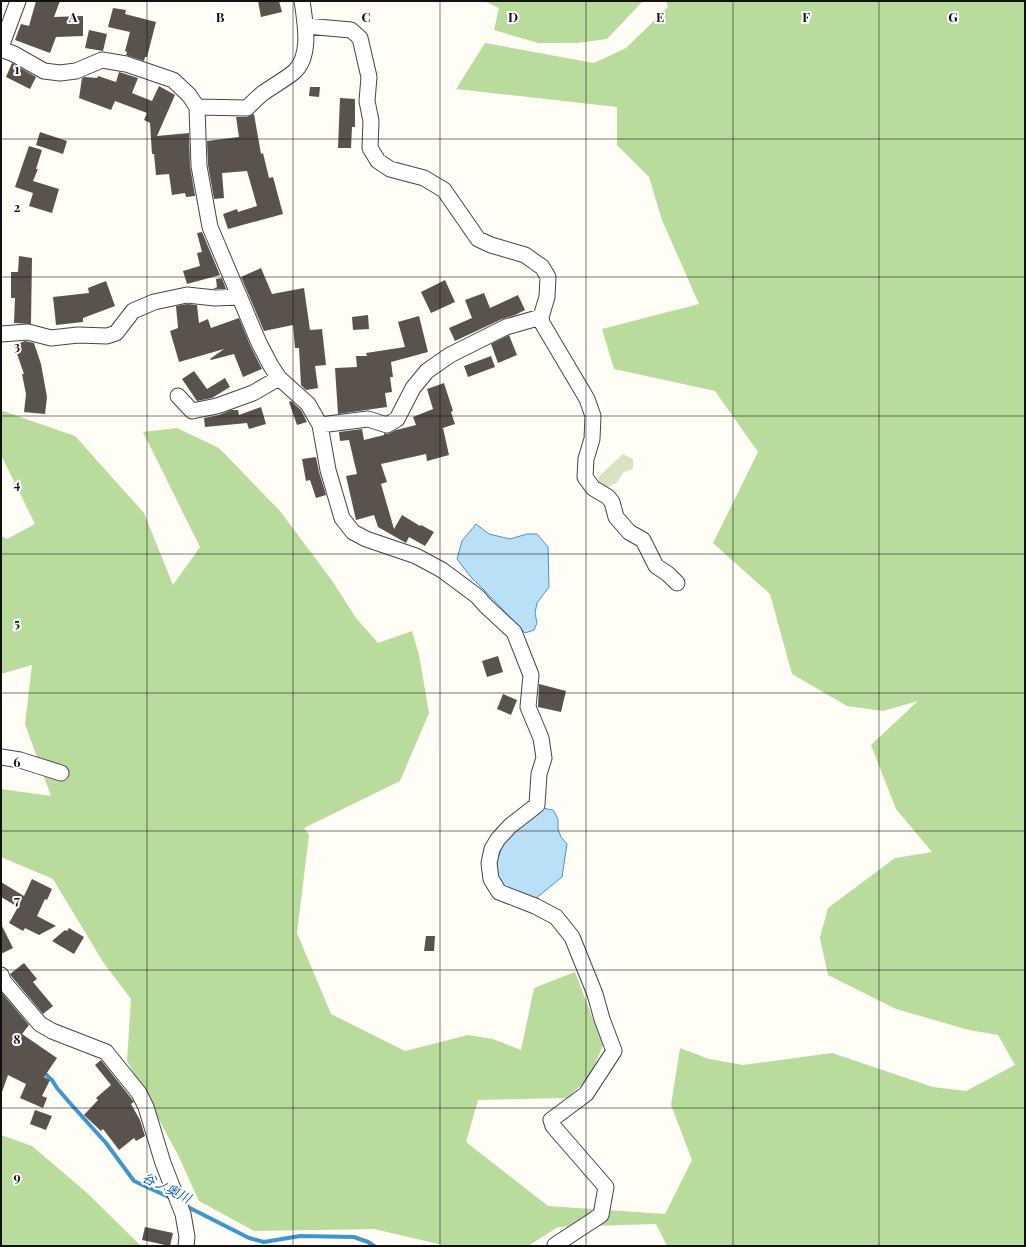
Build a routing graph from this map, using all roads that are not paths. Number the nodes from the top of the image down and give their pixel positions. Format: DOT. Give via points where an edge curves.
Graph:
graph roads {
  1 [pos="18,1"];
  2 [pos="302,1"];
  3 [pos="306,26"];
  4 [pos="1,48"];
  5 [pos="197,107"];
  6 [pos="240,297"];
  7 [pos="541,317"];
  8 [pos="1,334"];
  9 [pos="278,378"];
  10 [pos="178,396"];
  11 [pos="320,425"];
  12 [pos="677,583"];
  13 [pos="1,757"];
  14 [pos="61,773"];
  15 [pos="1,975"];
  16 [pos="186,1246"];
  17 [pos="556,1246"];
  1 -- 4 [label="street"];
  2 -- 3 [label="street"];
  3 -- 5 [label="street" via="306,46 303,58 295,71 263,93 247,108"];
  3 -- 7 [label="street" via="351,30 360,38 369,77 366,101 371,121 370,148 378,161 390,169 424,178 444,190 478,239 525,255 542,267 548,277 548,284"];
  4 -- 5 [label="street" via="44,71 76,71 102,60 126,64 173,80"];
  5 -- 6 [label="street" via="199,166 210,227"];
  6 -- 8 [label="street" via="187,295 154,302 133,311 116,333 107,336 78,335 50,338 28,332"];
  6 -- 9 [label="street" via="259,343"];
  7 -- 11 [label="street" via="506,327 450,355 427,371 413,388 397,419 387,425 368,419"];
  7 -- 12 [label="street" via="542,323 588,399 593,416 585,478 593,488 608,497 620,522 629,532 643,540 656,566"];
  9 -- 10 [label="street" via="253,393 217,406 192,411"];
  9 -- 11 [label="street" via="308,404"];
  11 -- 17 [label="street" via="330,477 342,518 353,532 366,540 416,556 442,570 477,596 514,632 531,675 528,707 541,738 544,758 539,774 536,805 510,826 492,849 489,863 491,880 499,892 535,906 556,918 572,937 614,1051 586,1094 551,1120 552,1126 606,1187 600,1216"];
  13 -- 14 [label="street"];
  15 -- 16 [label="street" via="4,982 40,1024 106,1052 139,1093 183,1214"];
}
